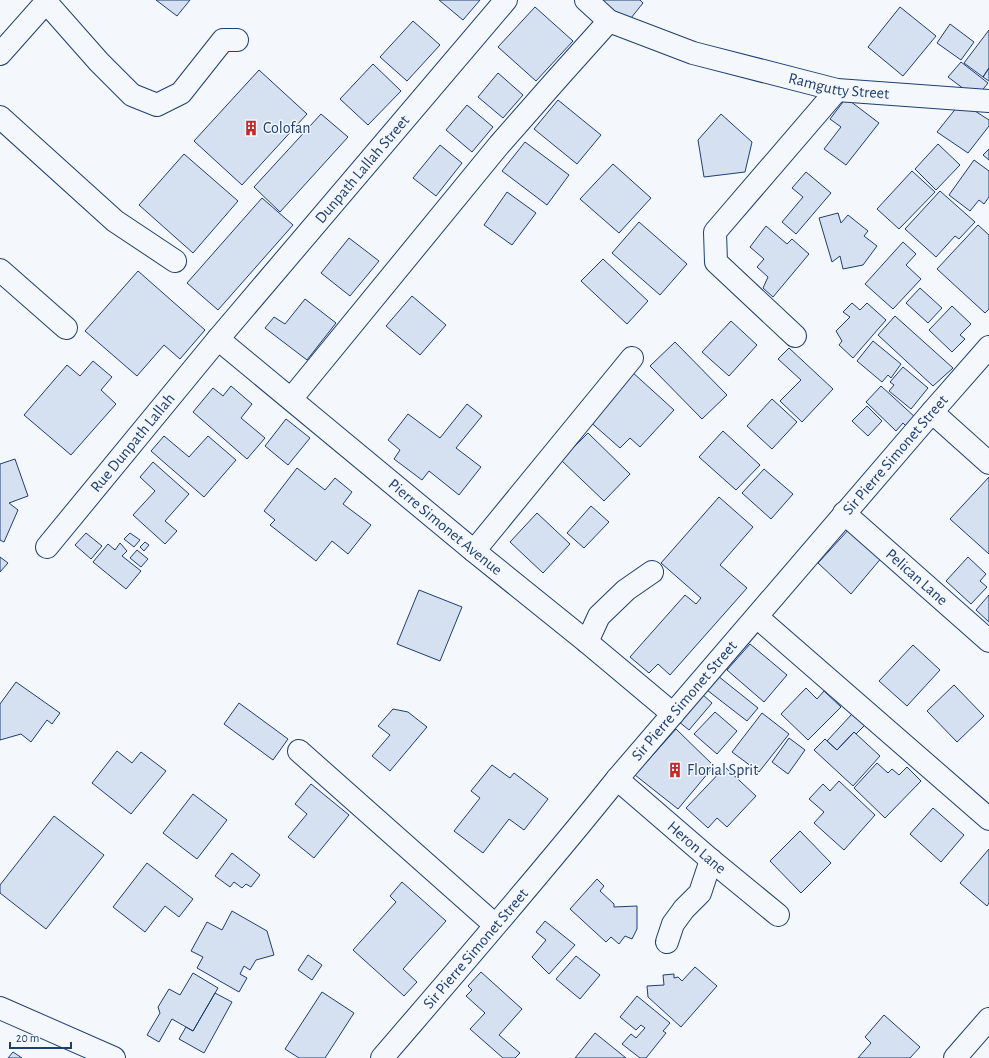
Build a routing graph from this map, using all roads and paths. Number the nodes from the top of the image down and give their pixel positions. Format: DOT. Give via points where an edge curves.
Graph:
graph roads {
  1 [pos="506,0"];
  2 [pos="586,0"];
  3 [pos="47,1"];
  4 [pos="609,21"];
  5 [pos="237,40"];
  6 [pos="0,54"];
  7 [pos="837,90"];
  8 [pos="989,101"];
  9 [pos="0,116"];
  10 [pos="175,262"];
  11 [pos="0,270"];
  12 [pos="66,328"];
  13 [pos="796,336"];
  14 [pos="218,339"];
  15 [pos="989,347"];
  16 [pos="632,358"];
  17 [pos="291,399"];
  18 [pos="932,412"];
  19 [pos="989,463"];
  20 [pos="844,513"];
  21 [pos="47,547"];
  22 [pos="474,551"];
  23 [pos="652,572"];
  24 [pos="757,617"];
  25 [pos="989,641"];
  26 [pos="587,642"];
  27 [pos="673,714"];
  28 [pos="299,751"];
  29 [pos="617,779"];
  30 [pos="989,819"];
  31 [pos="711,860"];
  32 [pos="778,915"];
  33 [pos="496,925"];
  34 [pos="667,942"];
  35 [pos="0,1008"];
  36 [pos="989,1019"];
  37 [pos="114,1058"];
  38 [pos="382,1058"];
  39 [pos="954,1058"];
  1 -- 14 [label="street, Dunpath Lallah Street"];
  2 -- 4 [label="street"];
  3 -- 5 [label="street" via="99,62 132,95 157,105 181,93 223,40"];
  3 -- 6 [label="street"];
  4 -- 7 [label="street, Ramgutty Street" via="693,53"];
  4 -- 17 [label="street" via="499,145"];
  7 -- 8 [label="street, Ramgutty Street"];
  7 -- 13 [label="street" via="715,232 716,262"];
  9 -- 10 [label="street" via="115,221"];
  11 -- 12 [label="street"];
  14 -- 17 [label="street, Pierre Simonet Avenue"];
  14 -- 21 [label="street, Rue Dunpath Lallah"];
  15 -- 18 [label="street, Sir Pierre Simonet Street"];
  16 -- 22 [label="street"];
  17 -- 22 [label="street, Pierre Simonet Avenue"];
  18 -- 19 [label="street"];
  18 -- 20 [label="street, Sir Pierre Simonet Street"];
  20 -- 24 [label="street, Sir Pierre Simonet Street"];
  20 -- 25 [label="street, Pelican Lane"];
  22 -- 26 [label="street, Pierre Simonet Avenue"];
  23 -- 26 [label="street" via="626,590 599,616"];
  24 -- 27 [label="street, Sir Pierre Simonet Street"];
  24 -- 30 [label="street"];
  26 -- 27 [label="street, Pierre Simonet Avenue"];
  27 -- 29 [label="street, Sir Pierre Simonet Street"];
  28 -- 33 [label="street"];
  29 -- 31 [label="street, Heron Lane"];
  29 -- 33 [label="street, Sir Pierre Simonet Street"];
  31 -- 32 [label="street, Heron Lane"];
  31 -- 34 [label="street" via="700,893 684,908 673,924"];
  33 -- 38 [label="street, Sir Pierre Simonet Street"];
  35 -- 37 [label="street"];
  36 -- 39 [label="street"];
}
